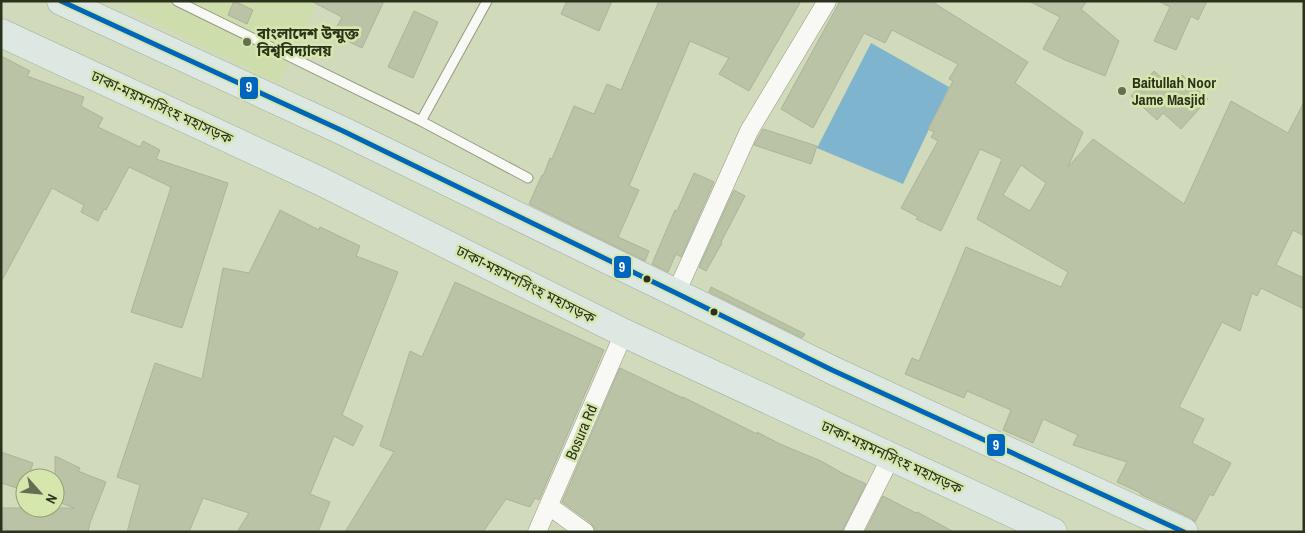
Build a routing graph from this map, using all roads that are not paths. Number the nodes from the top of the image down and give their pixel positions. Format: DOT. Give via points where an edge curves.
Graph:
graph roads {
  1 [pos="61,1"];
  2 [pos="177,1"];
  3 [pos="487,1"];
  4 [pos="828,1"];
  5 [pos="1,33"];
  6 [pos="421,122"];
  7 [pos="528,178"];
  8 [pos="676,293"];
  9 [pos="624,333"];
  10 [pos="891,457"];
  11 [pos="548,506"];
  12 [pos="1036,528"];
  13 [pos="538,532"];
  14 [pos="585,532"];
  15 [pos="853,532"];
  16 [pos="1184,532"];
  1 -- 8 [label="highway" via="343,131"];
  2 -- 6 [label="lane"];
  3 -- 6 [label="lane"];
  4 -- 8 [label="street" via="748,131"];
  5 -- 9 [label="highway, ঢাকা-ময়মনসিংহ মহাসড়ক" via="320,181"];
  6 -- 7 [label="lane"];
  8 -- 16 [label="highway" via="832,370"];
  9 -- 10 [label="highway, ঢাকা-ময়মনসিংহ মহাসড়ক"];
  9 -- 11 [label="street, Bosura Rd"];
  10 -- 12 [label="highway, ঢাকা-ময়মনসিংহ মহাসড়ক"];
  10 -- 15 [label="street"];
  11 -- 13 [label="street, Bosura Rd"];
  11 -- 14 [label="street"];
}
